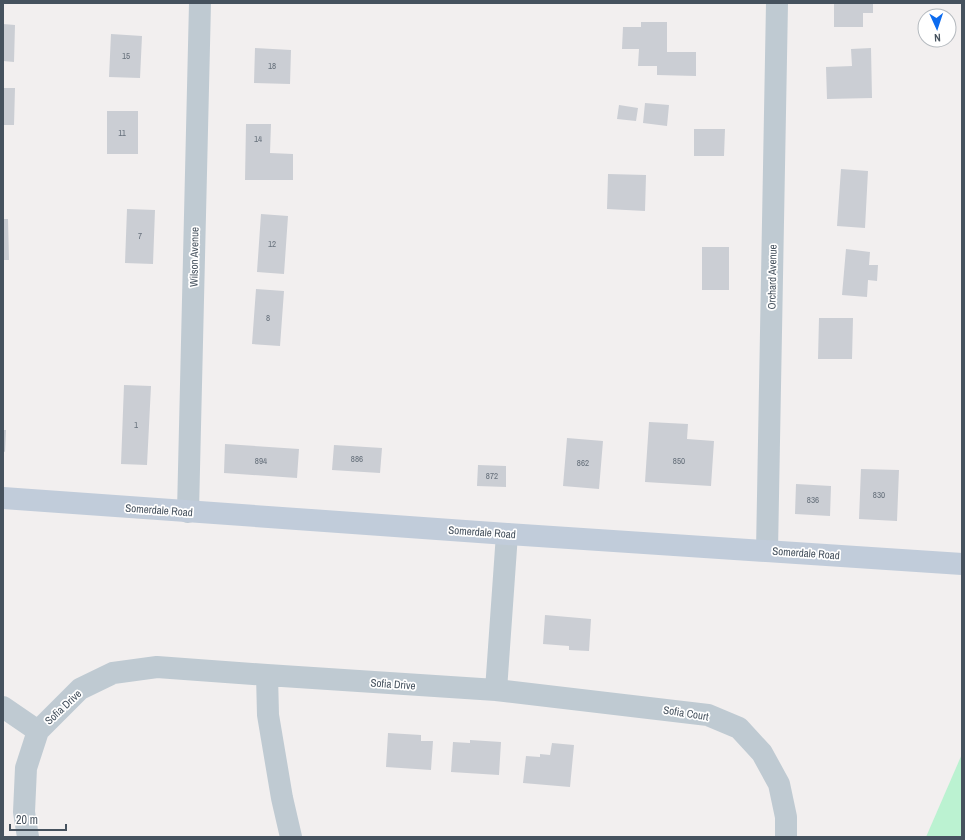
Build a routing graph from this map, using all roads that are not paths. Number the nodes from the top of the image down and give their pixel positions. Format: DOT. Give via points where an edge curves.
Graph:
graph roads {
  1 [pos="200,3"];
  2 [pos="777,3"];
  3 [pos="3,498"];
  4 [pos="188,512"];
  5 [pos="507,534"];
  6 [pos="767,551"];
  7 [pos="962,564"];
  8 [pos="267,675"];
  9 [pos="496,690"];
  10 [pos="3,707"];
  11 [pos="651,708"];
  12 [pos="38,731"];
  13 [pos="28,837"];
  14 [pos="291,837"];
  15 [pos="786,837"];
  1 -- 4 [label="street, Wilson Avenue"];
  2 -- 6 [label="street, Orchard Avenue"];
  3 -- 4 [label="main road, Somerdale Road"];
  4 -- 5 [label="main road, Somerdale Road"];
  5 -- 6 [label="main road, Somerdale Road"];
  5 -- 9 [label="street"];
  6 -- 7 [label="main road, Somerdale Road"];
  8 -- 9 [label="street, Sofia Drive"];
  8 -- 12 [label="street, Sofia Drive" via="157,667 113,674 80,689"];
  8 -- 14 [label="street" via="268,715"];
  9 -- 11 [label="street, Sofia Drive"];
  10 -- 12 [label="street"];
  11 -- 15 [label="street, Sofia Court" via="708,715 739,728 762,753 780,784 786,817"];
  12 -- 13 [label="street, Sofia Drive" via="26,768 24,812"];
}
